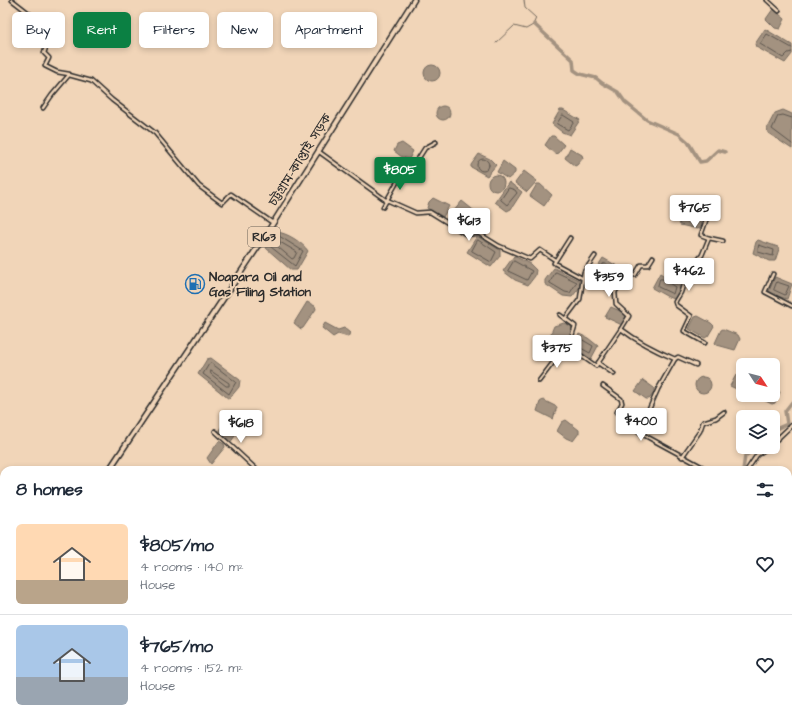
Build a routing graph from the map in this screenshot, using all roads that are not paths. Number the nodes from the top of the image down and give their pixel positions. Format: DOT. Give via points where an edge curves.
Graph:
graph roads {
  1 [pos="12,0"];
  2 [pos="414,0"];
  3 [pos="767,0"];
  4 [pos="780,11"];
  5 [pos="69,74"];
  6 [pos="43,108"];
  7 [pos="436,142"];
  8 [pos="318,151"];
  9 [pos="387,200"];
  10 [pos="383,207"];
  11 [pos="710,208"];
  12 [pos="273,223"];
  13 [pos="570,238"];
  14 [pos="709,238"];
  15 [pos="723,240"];
  16 [pos="595,256"];
  17 [pos="653,257"];
  18 [pos="555,260"];
  19 [pos="584,274"];
  20 [pos="773,274"];
  21 [pos="583,278"];
  22 [pos="615,292"];
  23 [pos="792,306"];
  24 [pos="560,315"];
  25 [pos="565,319"];
  26 [pos="621,329"];
  27 [pos="705,343"];
  28 [pos="569,346"];
  29 [pos="675,359"];
  30 [pos="598,363"];
  31 [pos="696,365"];
  32 [pos="614,374"];
  33 [pos="539,381"];
  34 [pos="603,386"];
  35 [pos="724,412"];
  36 [pos="792,425"];
  37 [pos="214,431"];
  38 [pos="640,432"];
  39 [pos="780,436"];
  40 [pos="757,454"];
  41 [pos="682,457"];
  42 [pos="112,466"];
  43 [pos="253,466"];
  44 [pos="700,466"];
  45 [pos="750,466"];
  1 -- 5 [label="street" via="30,14 35,26 50,36 44,53 49,58 45,66"];
  2 -- 8 [label="main road, চট্টগ্রাম-কাপ্তাই সড়ক / R163"];
  3 -- 4 [label="street"];
  5 -- 6 [label="street"];
  5 -- 12 [label="street" via="92,82 155,133 199,186 222,204 231,194"];
  7 -- 9 [label="street" via="425,148 411,170 405,168"];
  8 -- 9 [label="street"];
  8 -- 12 [label="main road, চট্টগ্রাম-কাপ্তাই সড়ক / R163"];
  9 -- 10 [label="street"];
  9 -- 18 [label="street" via="416,213 430,212 467,235 478,233 498,246 530,260 540,250"];
  11 -- 14 [label="street" via="701,235"];
  12 -- 42 [label="main road, চট্টগ্রাম-কাপ্তাই সড়ক / R163"];
  13 -- 18 [label="street"];
  14 -- 15 [label="street"];
  14 -- 27 [label="street" via="702,254 686,275 675,302 691,316 684,331"];
  16 -- 19 [label="street"];
  17 -- 22 [label="street" via="648,265 641,264 635,275 626,276"];
  18 -- 21 [label="street" via="554,263"];
  19 -- 21 [label="street"];
  19 -- 22 [label="street"];
  20 -- 23 [label="street" via="765,292"];
  21 -- 25 [label="street" via="580,299"];
  22 -- 26 [label="street" via="616,304 628,316"];
  24 -- 25 [label="street"];
  25 -- 28 [label="street" via="575,326"];
  26 -- 29 [label="street" via="635,340"];
  26 -- 30 [label="street"];
  28 -- 30 [label="street" via="596,366"];
  28 -- 33 [label="street" via="565,347"];
  29 -- 31 [label="street" via="684,358"];
  29 -- 38 [label="street" via="658,389"];
  30 -- 32 [label="street"];
  34 -- 38 [label="street" via="621,399 622,403 617,412"];
  35 -- 41 [label="street" via="703,422 700,431"];
  36 -- 39 [label="street"];
  37 -- 43 [label="street"];
  38 -- 41 [label="street"];
  40 -- 45 [label="street"];
  41 -- 44 [label="street"];
}
